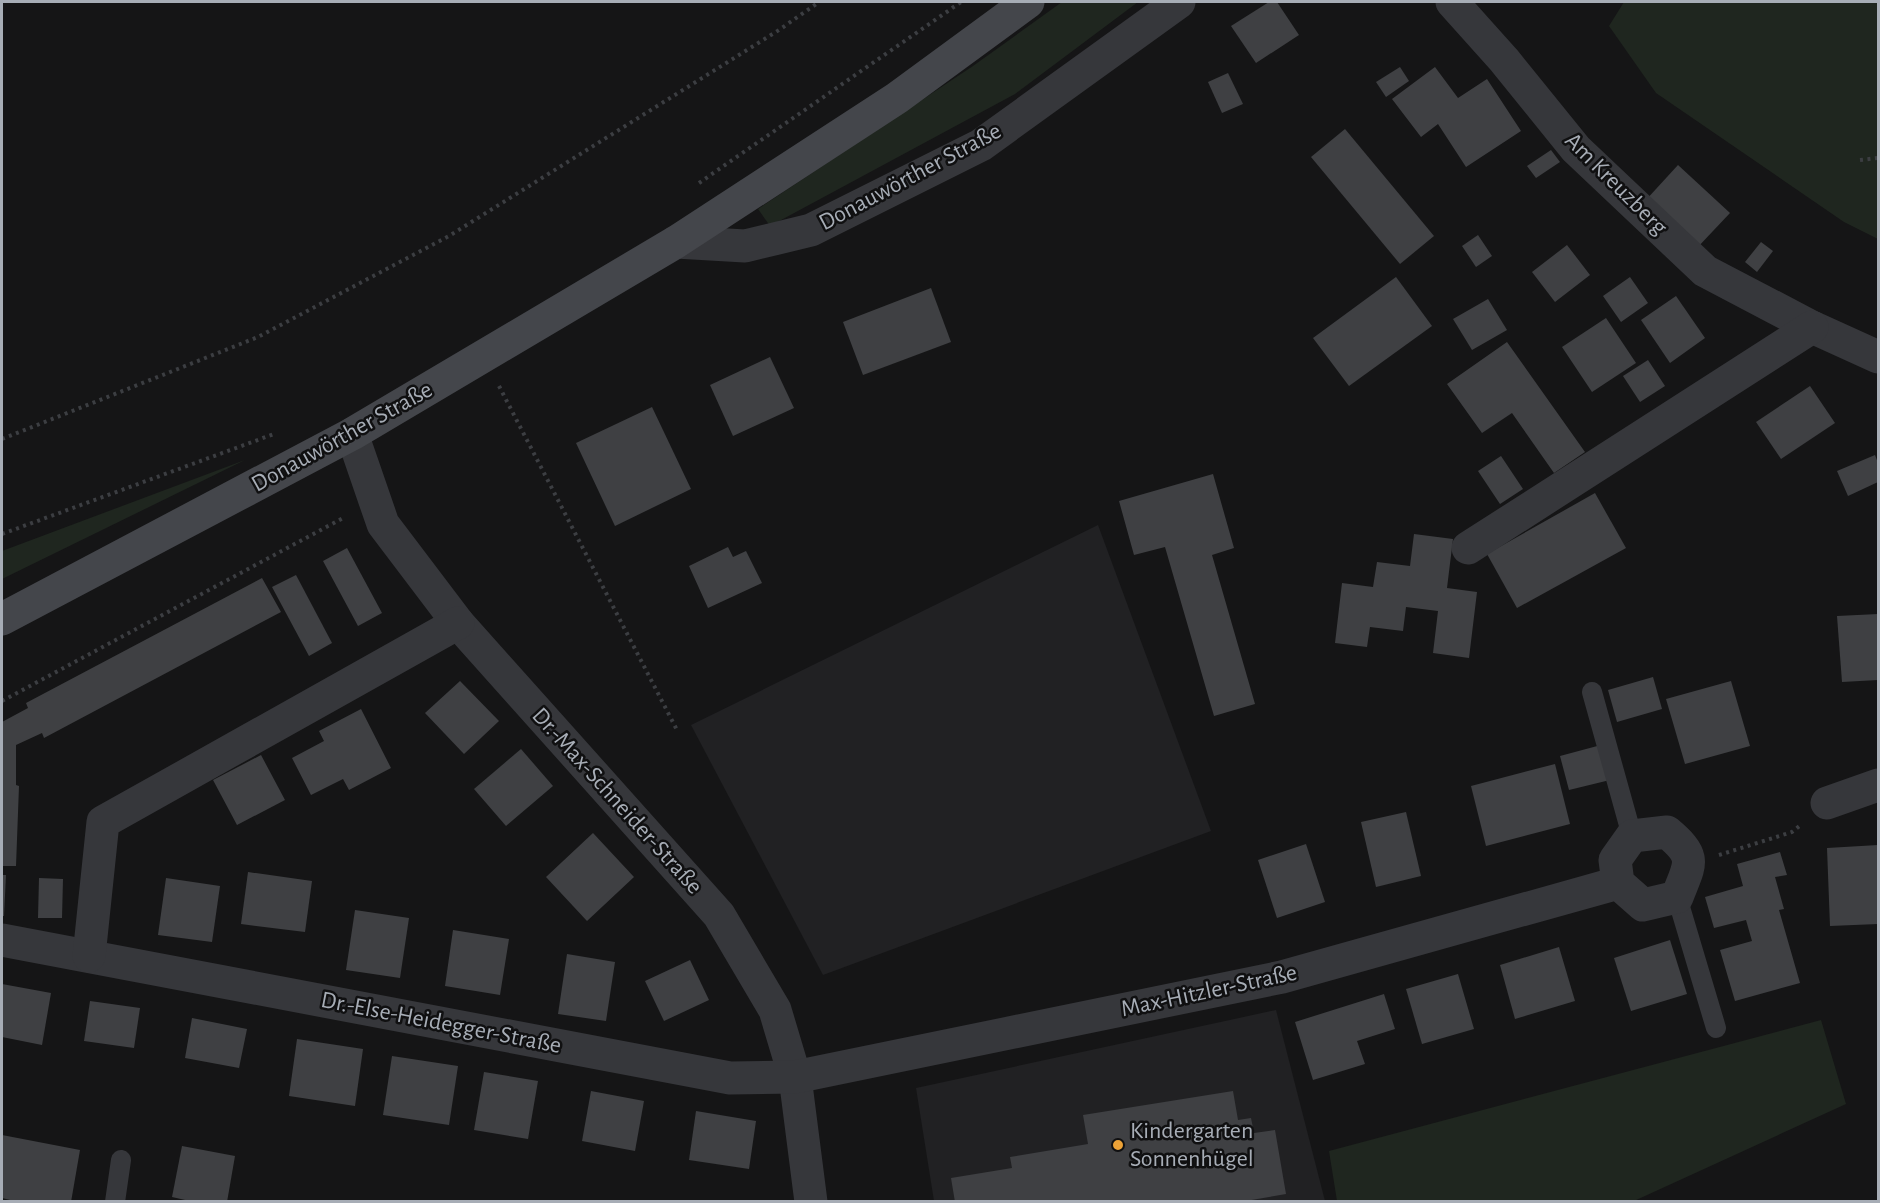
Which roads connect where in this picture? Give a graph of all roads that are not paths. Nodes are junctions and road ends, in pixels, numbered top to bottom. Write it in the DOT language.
graph roads {
  1 [pos="1028,2"];
  2 [pos="1179,2"];
  3 [pos="1452,2"];
  4 [pos="675,242"];
  5 [pos="1812,327"];
  6 [pos="1878,357"];
  7 [pos="352,434"];
  8 [pos="1468,548"];
  9 [pos="2,619"];
  10 [pos="458,623"];
  11 [pos="1592,692"];
  12 [pos="1878,785"];
  13 [pos="1827,803"];
  14 [pos="1632,836"];
  15 [pos="1618,883"];
  16 [pos="1677,897"];
  17 [pos="2,940"];
  18 [pos="89,956"];
  19 [pos="1716,1028"];
  20 [pos="795,1077"];
  21 [pos="122,1160"];
  22 [pos="115,1202"];
  23 [pos="811,1202"];
  1 -- 4 [label="main road, Donauwörther Straße"];
  2 -- 4 [label="street, Donauwörther Straße"];
  3 -- 5 [label="street, Am Kreuzberg"];
  4 -- 7 [label="main road, Donauwörther Straße"];
  5 -- 6 [label="street, Am Kreuzberg"];
  5 -- 8 [label="street"];
  7 -- 9 [label="main road, Donauwörther Straße"];
  7 -- 10 [label="street, Dr.-Max-Schneider-Straße"];
  10 -- 18 [label="street"];
  10 -- 20 [label="street, Dr.-Max-Schneider-Straße"];
  11 -- 14 [label="lane"];
  12 -- 13 [label="street"];
  14 -- 15 [label="street"];
  14 -- 16 [label="street"];
  15 -- 16 [label="street"];
  15 -- 20 [label="street, Max-Hitzler-Straße"];
  16 -- 19 [label="lane"];
  17 -- 18 [label="street, Dr.-Else-Heidegger-Straße"];
  18 -- 20 [label="street, Dr.-Else-Heidegger-Straße"];
  20 -- 23 [label="street, Dr.-Max-Schneider-Straße"];
  21 -- 22 [label="lane"];
}
